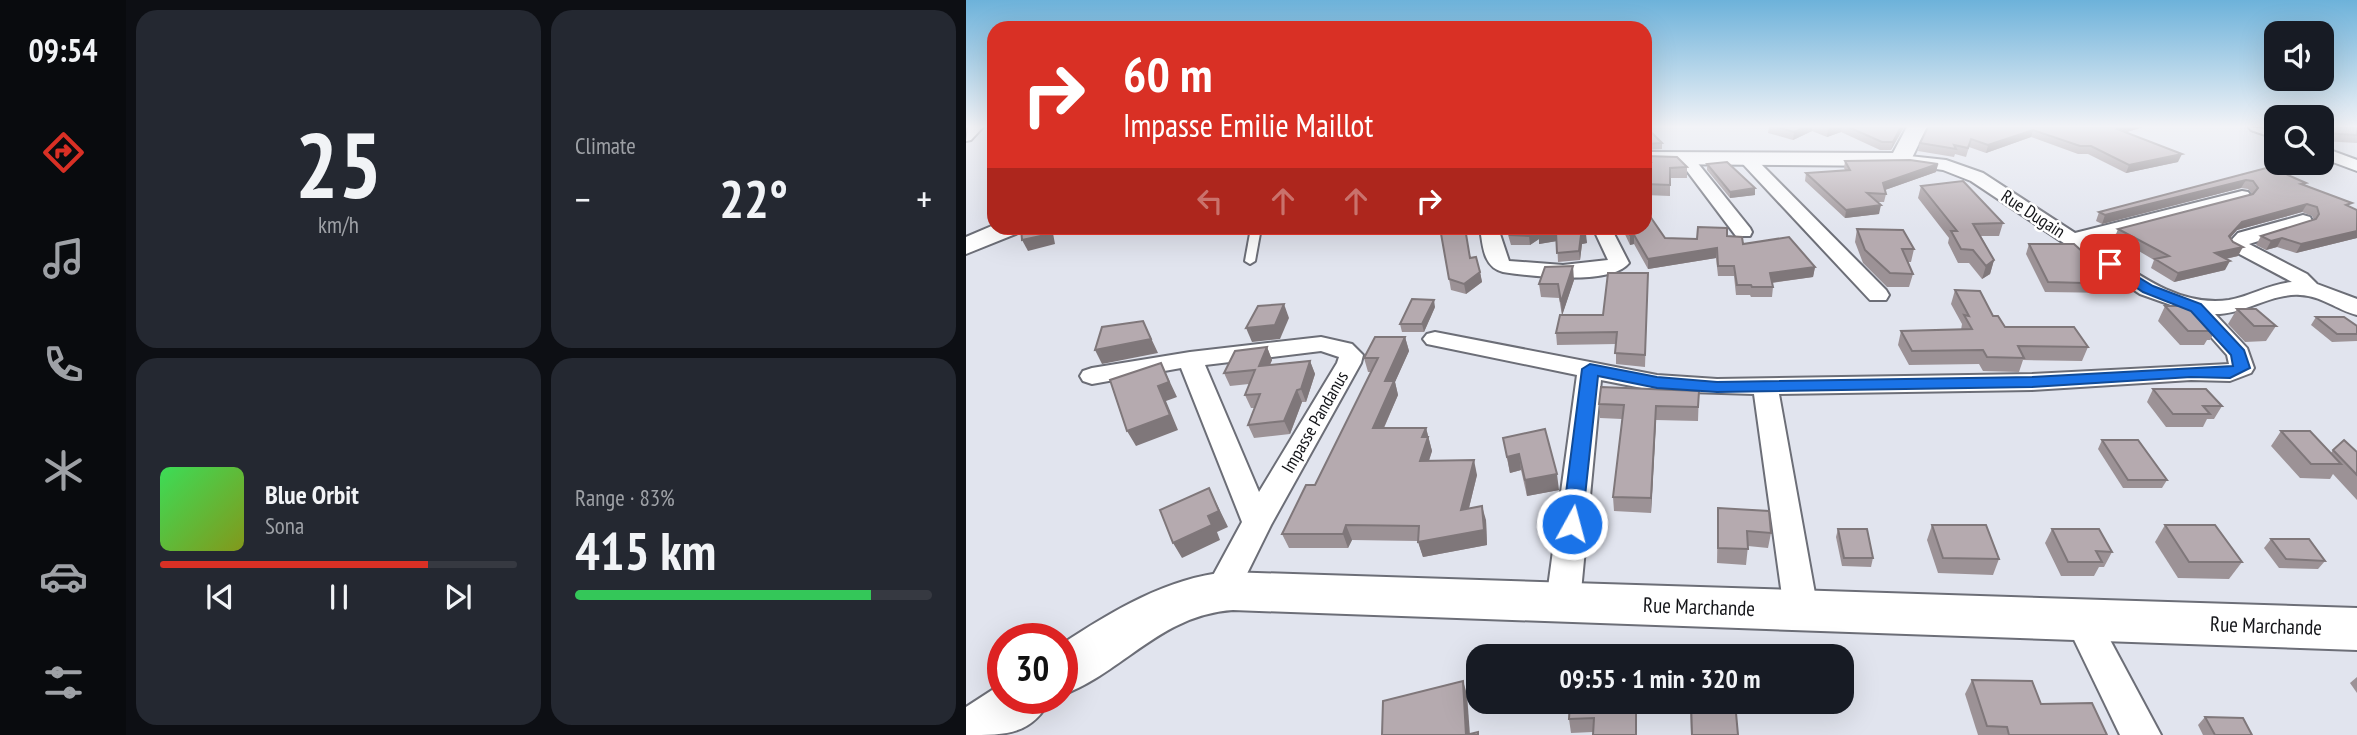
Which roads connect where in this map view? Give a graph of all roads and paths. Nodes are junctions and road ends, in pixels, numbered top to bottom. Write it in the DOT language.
graph roads {
  1 [pos="1688,161"];
  2 [pos="1749,161"];
  3 [pos="1927,161"];
  4 [pos="2242,196"];
  5 [pos="2303,221"];
  6 [pos="1743,232"];
  7 [pos="992,235"];
  8 [pos="1255,235"];
  9 [pos="1491,235"];
  10 [pos="1605,235"];
  11 [pos="2072,239"];
  12 [pos="966,246"];
  13 [pos="1250,261"];
  14 [pos="2310,290"];
  15 [pos="1878,295"];
  16 [pos="2196,307"];
  17 [pos="2357,308"];
  18 [pos="1436,339"];
  19 [pos="1190,359"];
  20 [pos="1590,369"];
  21 [pos="1092,376"];
  22 [pos="1765,386"];
  23 [pos="1257,522"];
  24 [pos="1221,592"];
  25 [pos="1563,602"];
  26 [pos="1801,610"];
  27 [pos="2082,621"];
  28 [pos="2357,629"];
  29 [pos="1078,661"];
  30 [pos="1002,714"];
  31 [pos="972,735"];
  32 [pos="2141,735"];
  1 -- 6 [label="street"];
  2 -- 15 [label="street"];
  3 -- 11 [label="street, Rue Dugain"];
  4 -- 11 [label="street"];
  5 -- 14 [label="street"];
  7 -- 12 [label="main road"];
  8 -- 13 [label="lane"];
  9 -- 10 [label="street"];
  11 -- 16 [label="street, Rue Dugain"];
  14 -- 16 [label="street, Rue Dugain"];
  14 -- 17 [label="street, Rue Dugain"];
  16 -- 22 [label="street"];
  18 -- 20 [label="street"];
  19 -- 21 [label="street, Impasse Pandanus"];
  19 -- 23 [label="street"];
  19 -- 23 [label="street, Impasse Pandanus"];
  20 -- 22 [label="street"];
  20 -- 25 [label="street"];
  22 -- 26 [label="street"];
  23 -- 24 [label="street, Impasse Pandanus"];
  24 -- 25 [label="main road, Rue Marchande"];
  24 -- 29 [label="main road, Rue Marchande"];
  25 -- 26 [label="main road, Rue Marchande"];
  26 -- 27 [label="main road, Rue Marchande"];
  27 -- 28 [label="main road, Rue Marchande"];
  27 -- 32 [label="street"];
  30 -- 31 [label="main road"];
}
